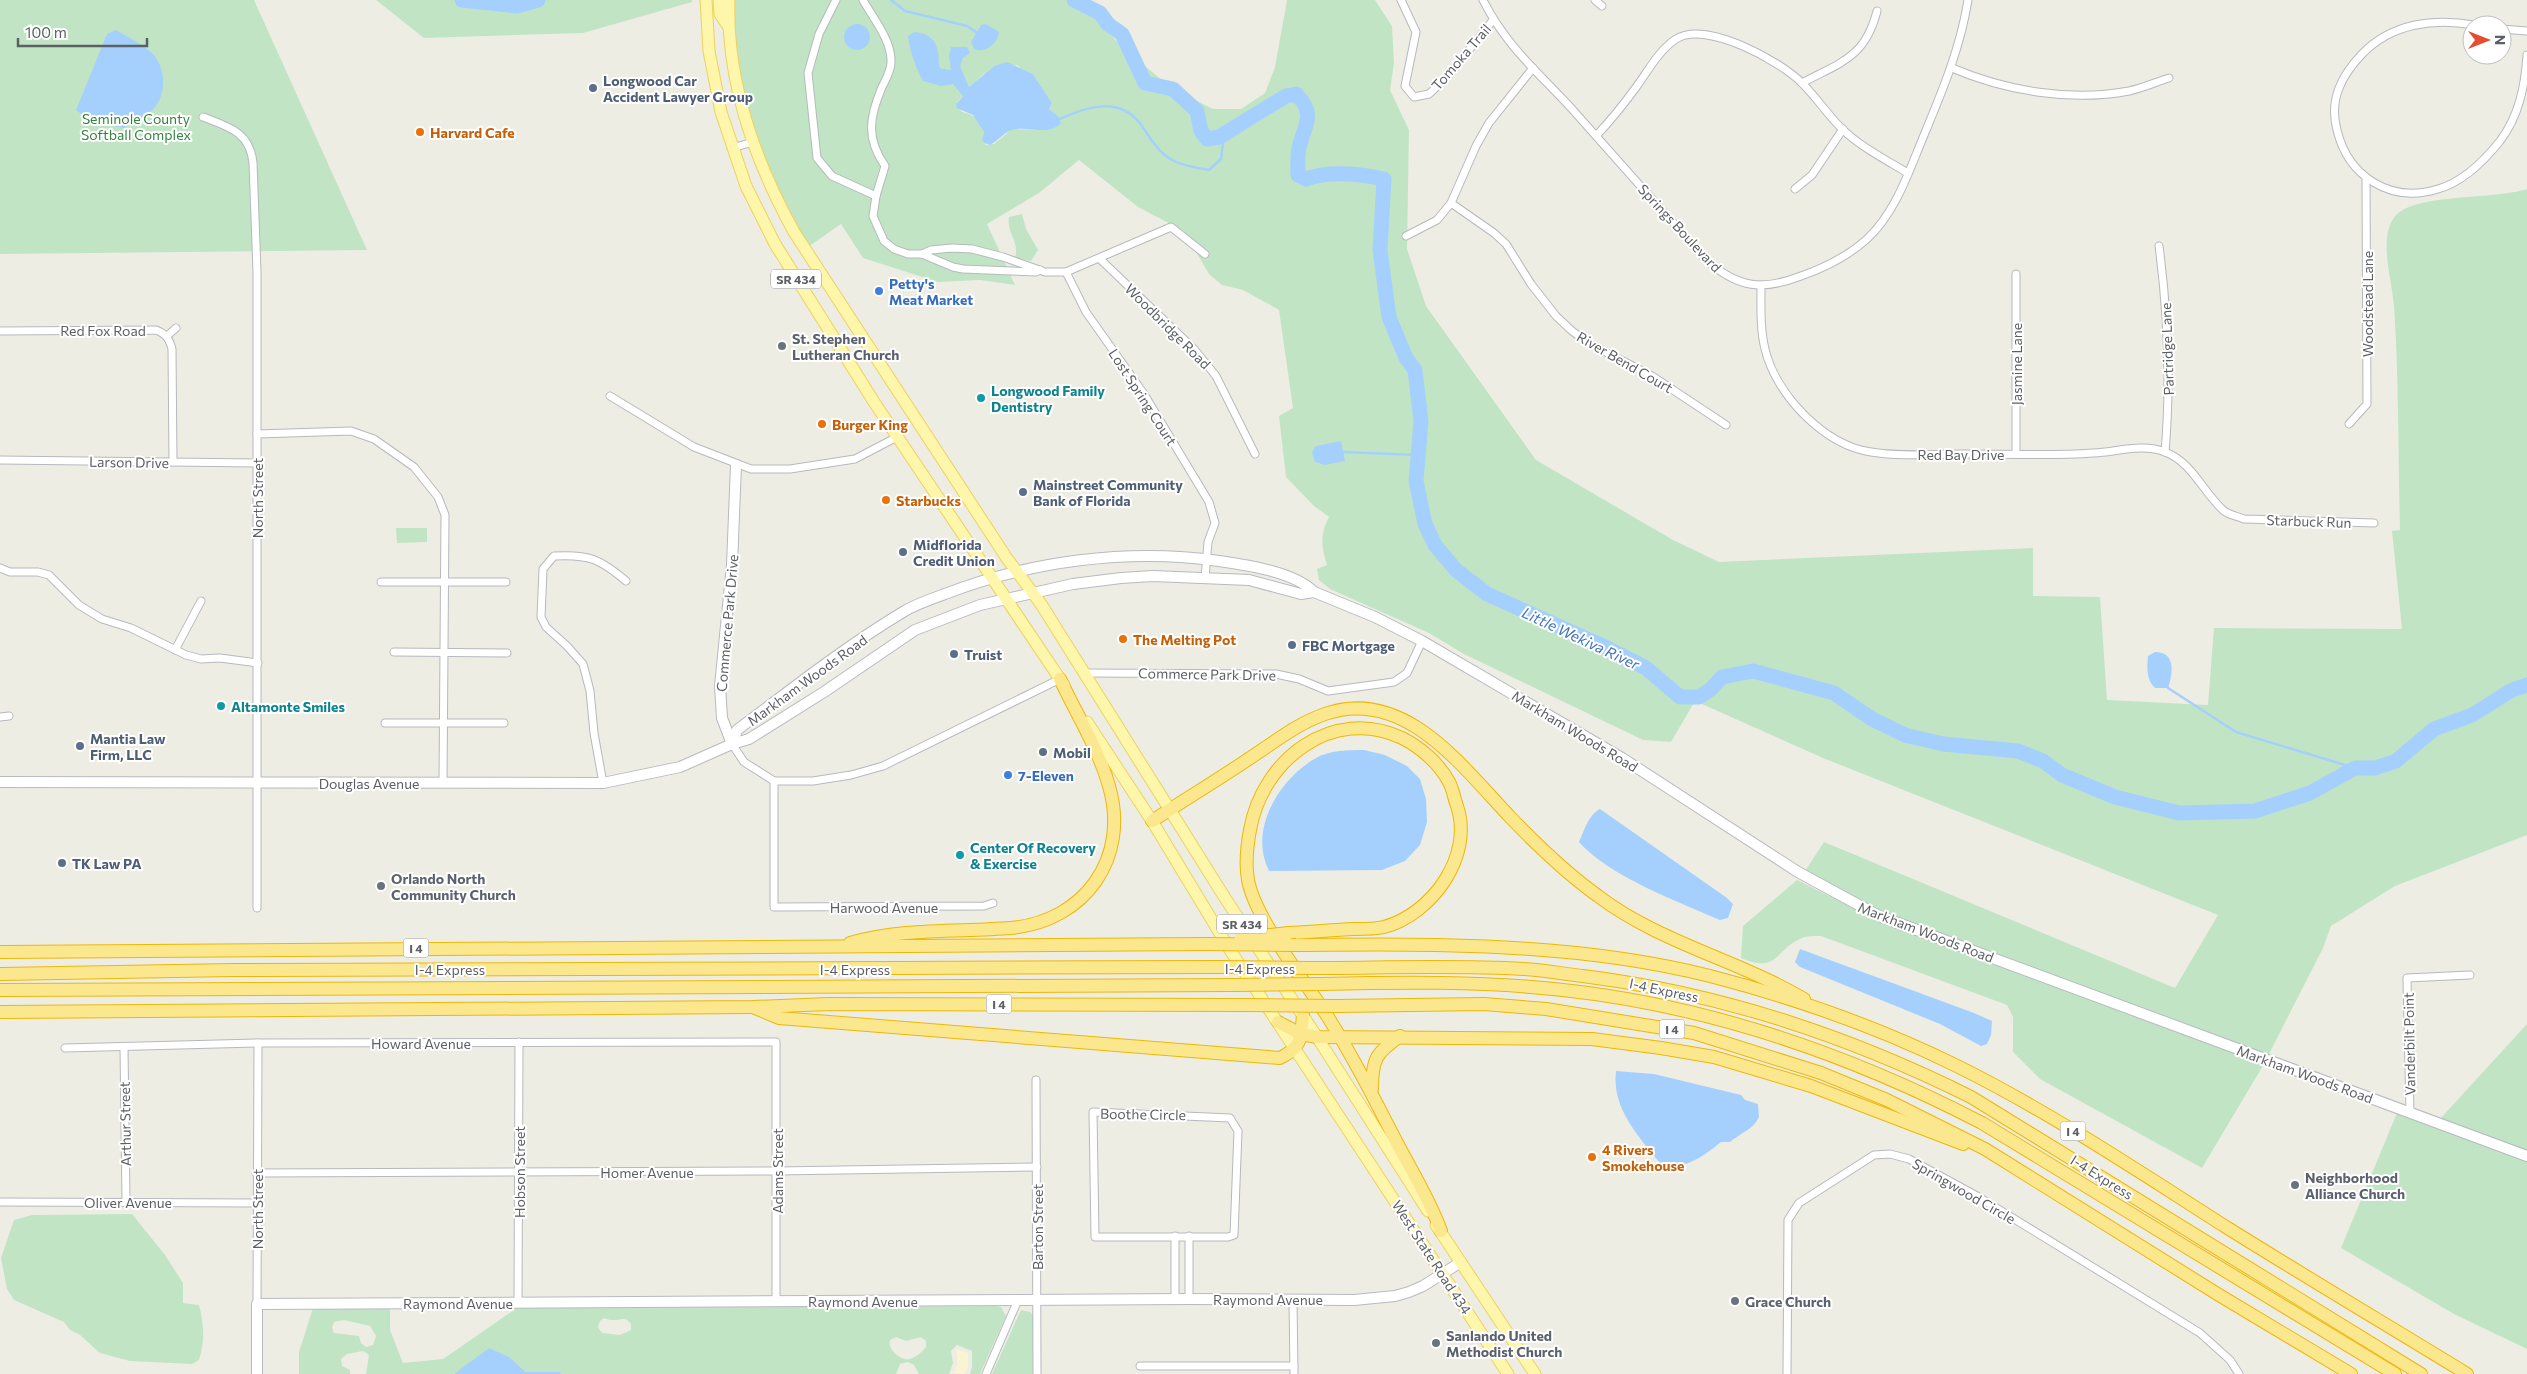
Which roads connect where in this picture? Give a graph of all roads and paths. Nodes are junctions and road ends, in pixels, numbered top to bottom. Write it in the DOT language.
graph roads {
  1 [pos="706,0"];
  2 [pos="719,0"];
  3 [pos="729,0"];
  4 [pos="836,0"];
  5 [pos="863,0"];
  6 [pos="1401,0"];
  7 [pos="1483,0"];
  8 [pos="1595,0"];
  9 [pos="1968,0"];
  10 [pos="1602,6"];
  11 [pos="1877,11"];
  12 [pos="1493,20"];
  13 [pos="2462,23"];
  14 [pos="728,26"];
  15 [pos="2512,30"];
  16 [pos="2527,32"];
  17 [pos="2527,55"];
  18 [pos="1532,68"];
  19 [pos="1952,68"];
  20 [pos="2169,78"];
  21 [pos="1802,83"];
  22 [pos="203,117"];
  23 [pos="1842,130"];
  24 [pos="1596,136"];
  25 [pos="752,142"];
  26 [pos="732,148"];
  27 [pos="1908,173"];
  28 [pos="2366,178"];
  29 [pos="1795,189"];
  30 [pos="876,196"];
  31 [pos="1451,204"];
  32 [pos="1406,236"];
  33 [pos="2159,246"];
  34 [pos="922,254"];
  35 [pos="1205,254"];
  36 [pos="1100,259"];
  37 [pos="1040,270"];
  38 [pos="1066,272"];
  39 [pos="2016,274"];
  40 [pos="1761,285"];
  41 [pos="176,328"];
  42 [pos="0,331"];
  43 [pos="167,336"];
  44 [pos="610,396"];
  45 [pos="2349,424"];
  46 [pos="1726,426"];
  47 [pos="257,434"];
  48 [pos="898,437"];
  49 [pos="2165,452"];
  50 [pos="1255,454"];
  51 [pos="2016,454"];
  52 [pos="0,460"];
  53 [pos="173,462"];
  54 [pos="257,463"];
  55 [pos="736,465"];
  56 [pos="2374,523"];
  57 [pos="1206,559"];
  58 [pos="0,568"];
  59 [pos="1018,572"];
  60 [pos="992,577"];
  61 [pos="1205,578"];
  62 [pos="626,581"];
  63 [pos="381,582"];
  64 [pos="445,582"];
  65 [pos="506,582"];
  66 [pos="1033,592"];
  67 [pos="1314,592"];
  68 [pos="1007,597"];
  69 [pos="201,602"];
  70 [pos="1422,641"];
  71 [pos="175,650"];
  72 [pos="394,652"];
  73 [pos="445,652"];
  74 [pos="507,653"];
  75 [pos="258,663"];
  76 [pos="1085,673"];
  77 [pos="1060,679"];
  78 [pos="9,716"];
  79 [pos="0,717"];
  80 [pos="385,723"];
  81 [pos="443,723"];
  82 [pos="504,724"];
  83 [pos="732,744"];
  84 [pos="774,781"];
  85 [pos="0,782"];
  86 [pos="603,782"];
  87 [pos="443,783"];
  88 [pos="257,784"];
  89 [pos="1170,809"];
  90 [pos="1152,821"];
  91 [pos="992,903"];
  92 [pos="257,908"];
  93 [pos="1207,944"];
  94 [pos="833,947"];
  95 [pos="0,952"];
  96 [pos="0,974"];
  97 [pos="2470,975"];
  98 [pos="0,990"];
  99 [pos="753,1007"];
  100 [pos="1822,1009"];
  101 [pos="0,1012"];
  102 [pos="1303,1015"];
  103 [pos="1278,1022"];
  104 [pos="1301,1034"];
  105 [pos="1400,1036"];
  106 [pos="1318,1037"];
  107 [pos="1340,1037"];
  108 [pos="519,1042"];
  109 [pos="776,1042"];
  110 [pos="258,1043"];
  111 [pos="124,1047"];
  112 [pos="65,1048"];
  113 [pos="1295,1049"];
  114 [pos="1036,1080"];
  115 [pos="1372,1091"];
  116 [pos="2410,1113"];
  117 [pos="1985,1149"];
  118 [pos="2527,1156"];
  119 [pos="1037,1167"];
  120 [pos="778,1171"];
  121 [pos="519,1172"];
  122 [pos="256,1173"];
  123 [pos="126,1201"];
  124 [pos="0,1202"];
  125 [pos="256,1203"];
  126 [pos="1441,1231"];
  127 [pos="1175,1236"];
  128 [pos="1189,1236"];
  129 [pos="1460,1262"];
  130 [pos="1444,1274"];
  131 [pos="1175,1299"];
  132 [pos="1189,1299"];
  133 [pos="1018,1300"];
  134 [pos="1038,1300"];
  135 [pos="1293,1300"];
  136 [pos="776,1301"];
  137 [pos="518,1302"];
  138 [pos="257,1304"];
  139 [pos="1140,1366"];
  140 [pos="1294,1366"];
  141 [pos="257,1374"];
  142 [pos="986,1374"];
  143 [pos="1037,1374"];
  144 [pos="1294,1374"];
  145 [pos="1508,1374"];
  146 [pos="1535,1374"];
  147 [pos="1787,1374"];
  148 [pos="2239,1374"];
  149 [pos="2351,1374"];
  150 [pos="2395,1374"];
  151 [pos="2421,1374"];
  152 [pos="2467,1374"];
  1 -- 26 [label="main road, SR 434"];
  2 -- 14 [label="main road"];
  3 -- 14 [label="main road, SR 434"];
  4 -- 30 [label="street"];
  5 -- 30 [label="street"];
  6 -- 12 [label="street, Tomoka Trail"];
  7 -- 12 [label="street, Springs Boulevard"];
  8 -- 10 [label="street"];
  9 -- 19 [label="street, Springs Boulevard"];
  11 -- 21 [label="street"];
  12 -- 18 [label="street, Springs Boulevard"];
  13 -- 28 [label="street"];
  14 -- 25 [label="main road, SR 434"];
  15 -- 16 [label="street"];
  17 -- 28 [label="street"];
  18 -- 24 [label="street, Springs Boulevard"];
  18 -- 31 [label="street"];
  19 -- 20 [label="street"];
  19 -- 27 [label="street, Springs Boulevard"];
  21 -- 23 [label="street"];
  21 -- 24 [label="street"];
  22 -- 47 [label="street, North Street"];
  23 -- 27 [label="street"];
  23 -- 29 [label="street"];
  24 -- 40 [label="street, Springs Boulevard"];
  25 -- 26 [label="street"];
  25 -- 59 [label="main road, SR 434"];
  26 -- 48 [label="main road, SR 434"];
  27 -- 40 [label="street, Springs Boulevard"];
  28 -- 45 [label="street, Woodstead Lane"];
  30 -- 34 [label="street"];
  31 -- 32 [label="street"];
  31 -- 46 [label="street, River Bend Court"];
  33 -- 49 [label="street, Partridge Lane"];
  34 -- 37 [label="street"];
  34 -- 37 [label="street"];
  35 -- 36 [label="street"];
  36 -- 38 [label="street"];
  36 -- 50 [label="street, Woodbridge Road"];
  37 -- 38 [label="street"];
  38 -- 57 [label="street, Lost Spring Court"];
  39 -- 51 [label="street, Jasmine Lane"];
  40 -- 51 [label="street, Red Bay Drive"];
  41 -- 43 [label="street"];
  42 -- 43 [label="street, Red Fox Road"];
  43 -- 53 [label="street"];
  44 -- 55 [label="street"];
  47 -- 54 [label="street, North Street"];
  47 -- 64 [label="street"];
  48 -- 55 [label="street"];
  48 -- 60 [label="main road, SR 434"];
  49 -- 51 [label="street, Red Bay Drive"];
  49 -- 56 [label="street, Starbuck Run"];
  52 -- 53 [label="street, Larson Drive"];
  53 -- 54 [label="street, Larson Drive"];
  54 -- 75 [label="street, North Street"];
  55 -- 83 [label="main road, Commerce Park Drive"];
  57 -- 59 [label="main road, Markham Woods Road"];
  57 -- 61 [label="street"];
  57 -- 67 [label="main road, Markham Woods Road"];
  58 -- 71 [label="street"];
  59 -- 60 [label="main road, Markham Woods Road"];
  59 -- 66 [label="main road, SR 434"];
  60 -- 68 [label="main road, SR 434"];
  60 -- 83 [label="main road, Markham Woods Road"];
  61 -- 66 [label="main road, Markham Woods Road"];
  61 -- 67 [label="main road, Markham Woods Road"];
  62 -- 86 [label="street"];
  63 -- 64 [label="street"];
  64 -- 65 [label="street"];
  64 -- 73 [label="street"];
  66 -- 68 [label="main road, Markham Woods Road"];
  66 -- 76 [label="main road, SR 434"];
  67 -- 70 [label="main road, Markham Woods Road"];
  68 -- 77 [label="main road, SR 434"];
  68 -- 83 [label="main road, Markham Woods Road"];
  69 -- 71 [label="street"];
  70 -- 76 [label="street, Commerce Park Drive"];
  70 -- 116 [label="main road, Markham Woods Road"];
  71 -- 75 [label="street"];
  72 -- 73 [label="street"];
  73 -- 74 [label="street"];
  73 -- 81 [label="street"];
  75 -- 88 [label="street, North Street"];
  76 -- 89 [label="main road, SR 434"];
  77 -- 84 [label="street"];
  77 -- 90 [label="main road, SR 434"];
  77 -- 94 [label="highway"];
  78 -- 79 [label="street"];
  80 -- 81 [label="street"];
  81 -- 82 [label="street"];
  81 -- 87 [label="street"];
  83 -- 84 [label="street, Commerce Park Drive"];
  83 -- 86 [label="main road, Douglas Avenue"];
  84 -- 91 [label="street, Harwood Avenue"];
  85 -- 88 [label="main road, Douglas Avenue"];
  86 -- 87 [label="main road, Douglas Avenue"];
  87 -- 88 [label="main road, Douglas Avenue"];
  88 -- 92 [label="street, North Street"];
  89 -- 90 [label="highway"];
  89 -- 100 [label="highway"];
  89 -- 102 [label="main road, SR 434"];
  90 -- 103 [label="main road, SR 434"];
  93 -- 94 [label="highway, I 4"];
  93 -- 100 [label="highway, I 4, bridge"];
  93 -- 107 [label="highway, bridge"];
  94 -- 95 [label="highway, I 4"];
  96 -- 151 [label="highway, I-4 Express, bridge"];
  97 -- 116 [label="street, Vanderbilt Point"];
  98 -- 150 [label="highway, I-4 Express, bridge"];
  99 -- 101 [label="highway, I 4"];
  99 -- 113 [label="highway"];
  99 -- 117 [label="highway, I 4, bridge"];
  100 -- 152 [label="highway, I 4"];
  102 -- 104 [label="highway"];
  102 -- 106 [label="main road, SR 434"];
  103 -- 104 [label="highway"];
  103 -- 113 [label="main road, SR 434"];
  104 -- 106 [label="highway"];
  104 -- 113 [label="highway"];
  105 -- 107 [label="highway"];
  105 -- 115 [label="highway"];
  105 -- 117 [label="highway"];
  106 -- 107 [label="highway"];
  106 -- 126 [label="main road, SR 434"];
  107 -- 115 [label="highway"];
  108 -- 109 [label="street, Howard Avenue"];
  108 -- 110 [label="street, Howard Avenue"];
  108 -- 121 [label="street, Hobson Street"];
  109 -- 120 [label="street, Adams Street"];
  110 -- 111 [label="street, Howard Avenue"];
  110 -- 122 [label="street, North Street"];
  111 -- 112 [label="street, Howard Avenue"];
  111 -- 123 [label="street, Arthur Street"];
  113 -- 130 [label="main road, West State Road 434 / SR 434"];
  114 -- 119 [label="street, Barton Street"];
  115 -- 126 [label="highway"];
  116 -- 118 [label="main road, Markham Woods Road"];
  117 -- 149 [label="highway, I 4"];
  119 -- 120 [label="street, Homer Avenue"];
  119 -- 134 [label="street, Barton Street"];
  120 -- 121 [label="street, Homer Avenue"];
  120 -- 136 [label="street, Adams Street"];
  121 -- 122 [label="street, Homer Avenue"];
  121 -- 137 [label="street, Hobson Street"];
  122 -- 125 [label="street, North Street"];
  123 -- 124 [label="street, Oliver Avenue"];
  123 -- 125 [label="street, Oliver Avenue"];
  125 -- 138 [label="street, North Street"];
  126 -- 129 [label="main road, SR 434"];
  127 -- 128 [label="street, Boothe Circle"];
  127 -- 128 [label="street, Boothe Circle"];
  127 -- 131 [label="street"];
  128 -- 132 [label="street"];
  129 -- 130 [label="main road, Raymond Avenue"];
  129 -- 146 [label="main road, SR 434"];
  130 -- 135 [label="main road, Raymond Avenue"];
  130 -- 145 [label="main road, West State Road 434 / SR 434"];
  131 -- 132 [label="main road, Raymond Avenue"];
  131 -- 134 [label="main road, Raymond Avenue"];
  132 -- 135 [label="main road, Raymond Avenue"];
  133 -- 134 [label="main road, Raymond Avenue"];
  133 -- 136 [label="main road, Raymond Avenue"];
  133 -- 142 [label="street"];
  134 -- 143 [label="street, Barton Street"];
  135 -- 140 [label="street"];
  136 -- 137 [label="main road, Raymond Avenue"];
  137 -- 138 [label="main road, Raymond Avenue"];
  138 -- 141 [label="main road, North Street"];
  139 -- 140 [label="street"];
  140 -- 144 [label="street"];
  147 -- 148 [label="street, Springwood Circle"];
}
